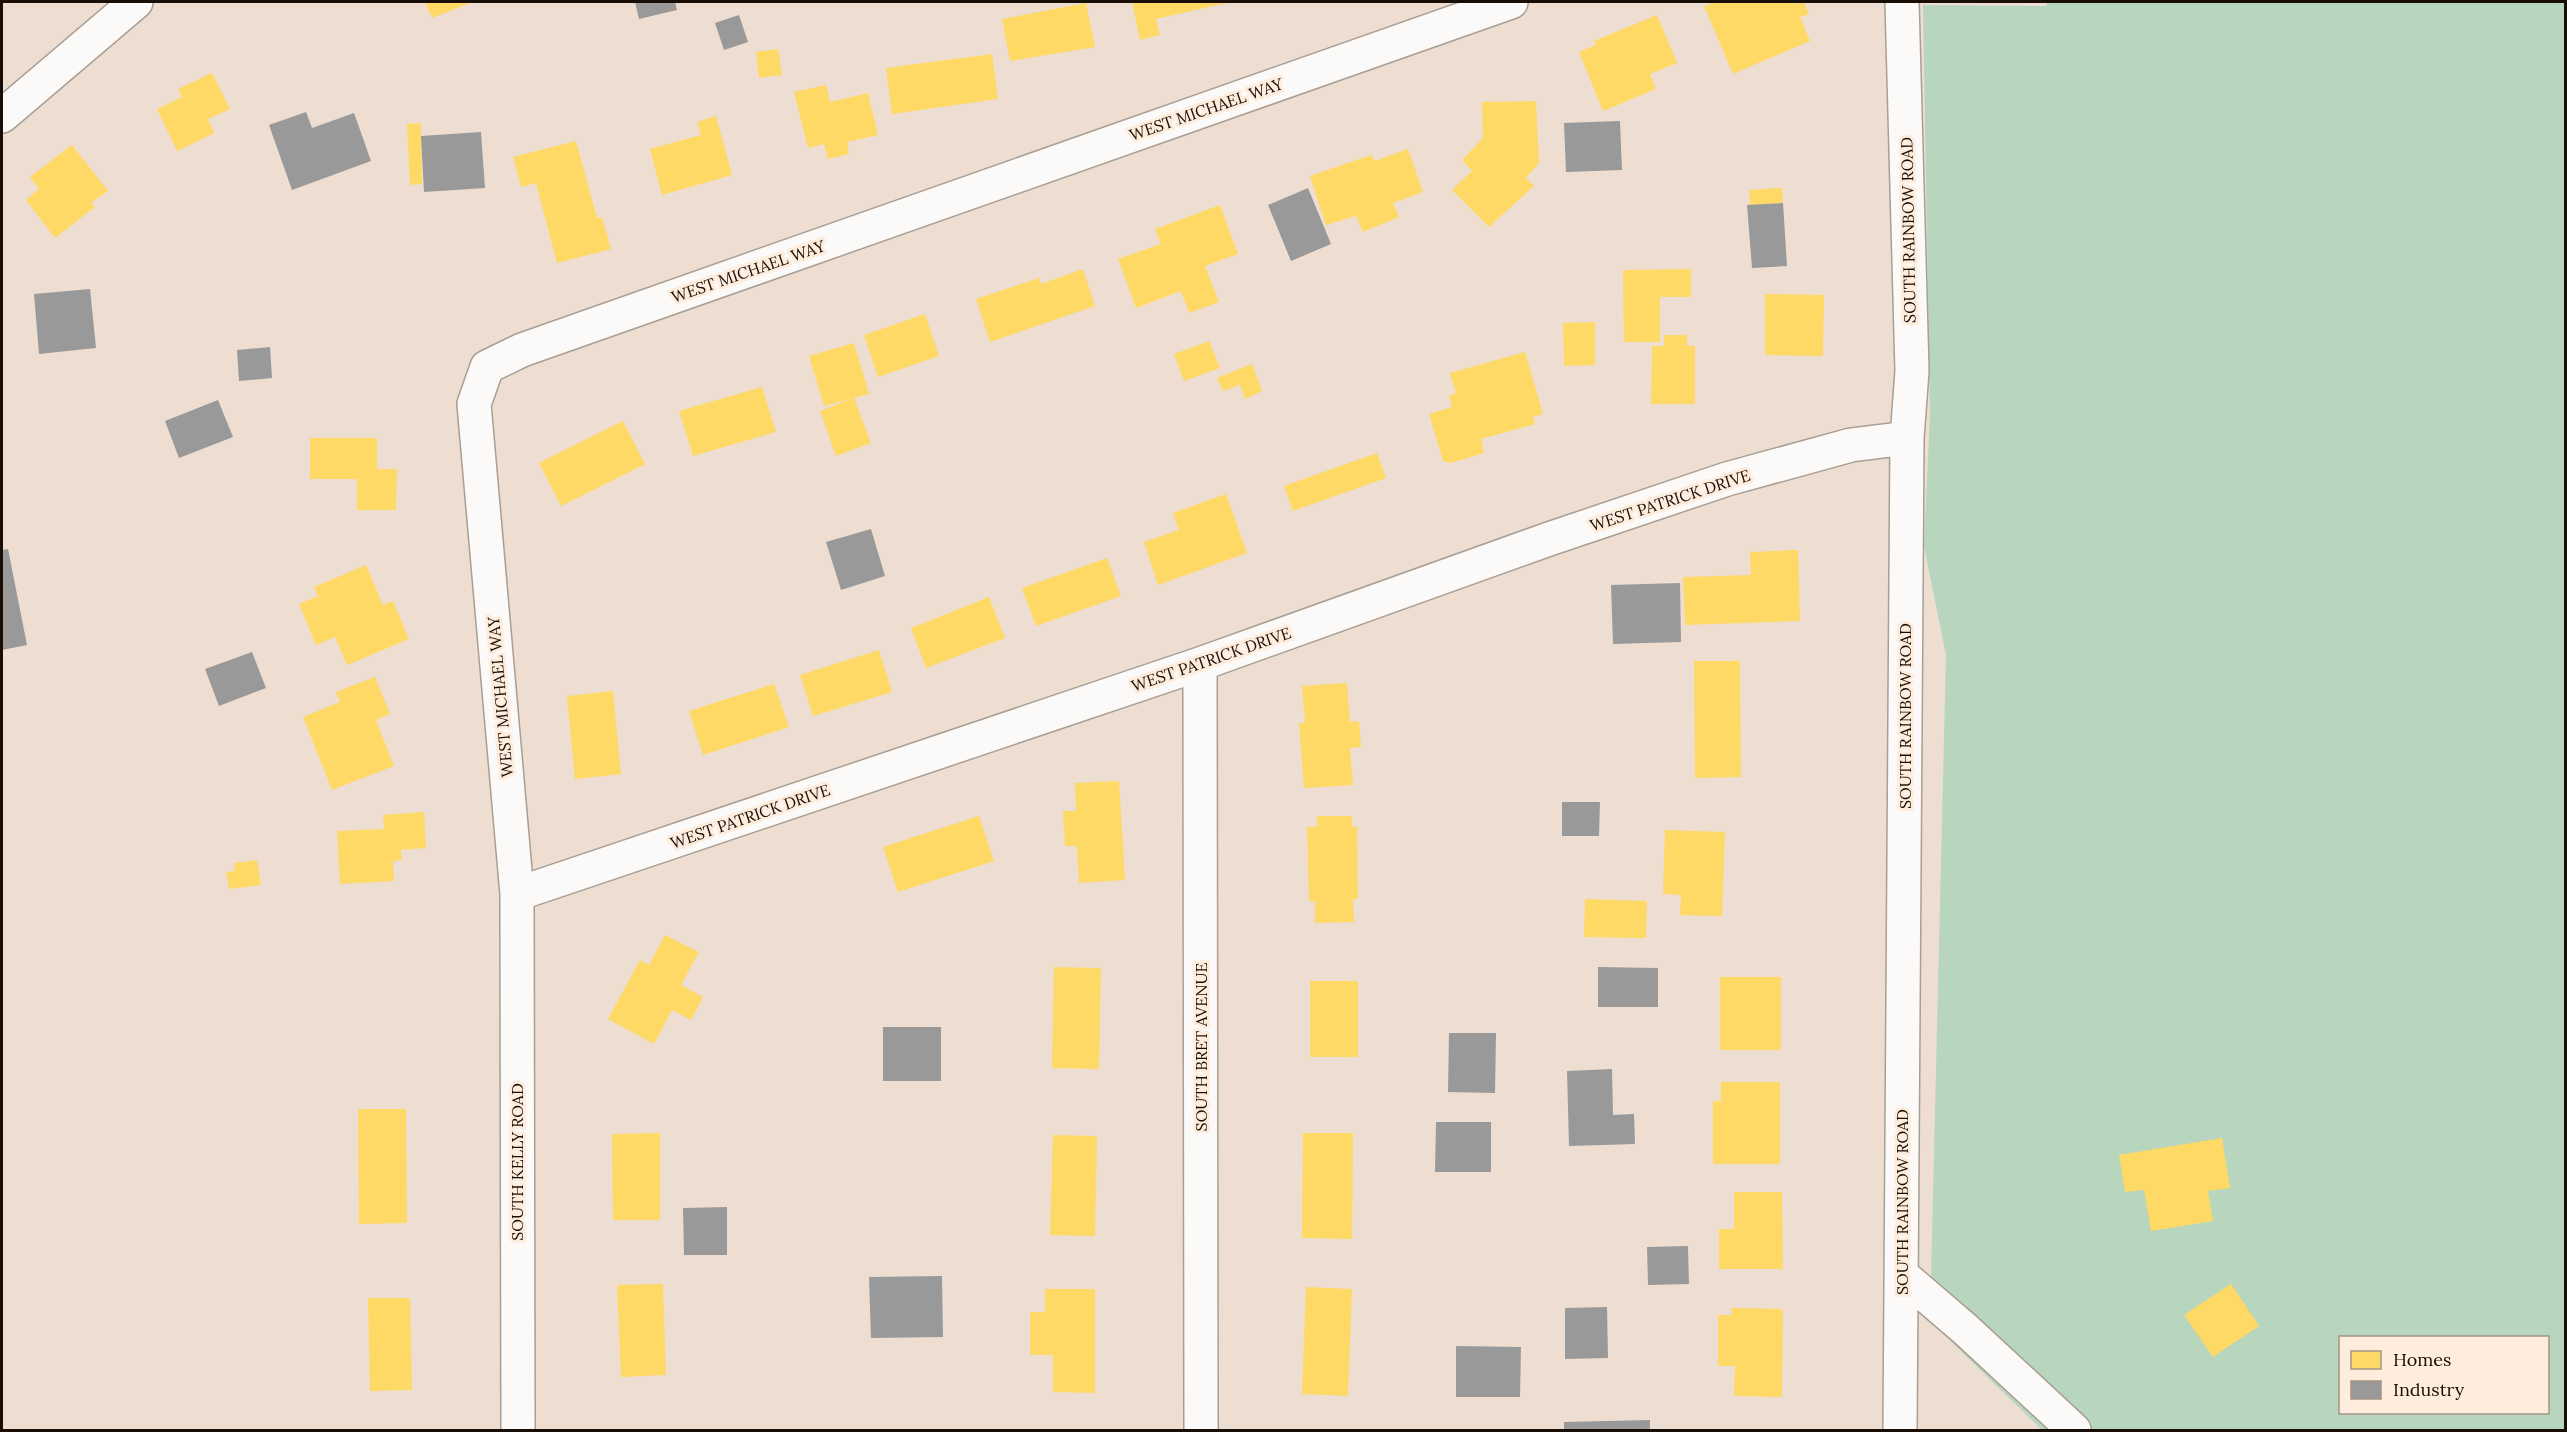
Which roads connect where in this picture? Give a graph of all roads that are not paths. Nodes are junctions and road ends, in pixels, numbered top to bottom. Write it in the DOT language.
graph roads {
  1 [pos="136,2"];
  2 [pos="1511,2"];
  3 [pos="1902,2"];
  4 [pos="2,116"];
  5 [pos="1907,438"];
  6 [pos="1200,664"];
  7 [pos="517,894"];
  8 [pos="1902,1275"];
  9 [pos="518,1431"];
  10 [pos="1202,1431"];
  11 [pos="1900,1431"];
  12 [pos="2074,1431"];
  1 -- 4 [label="street"];
  2 -- 7 [label="street, WEST MICHAEL WAY"];
  3 -- 5 [label="street, SOUTH RAINBOW ROAD"];
  5 -- 6 [label="street, WEST PATRICK DRIVE"];
  5 -- 8 [label="street, SOUTH RAINBOW ROAD"];
  6 -- 7 [label="street, WEST PATRICK DRIVE"];
  6 -- 10 [label="street, SOUTH BRET AVENUE"];
  7 -- 9 [label="street, SOUTH KELLY ROAD"];
  8 -- 11 [label="street, SOUTH RAINBOW ROAD"];
  8 -- 12 [label="street"];
}
